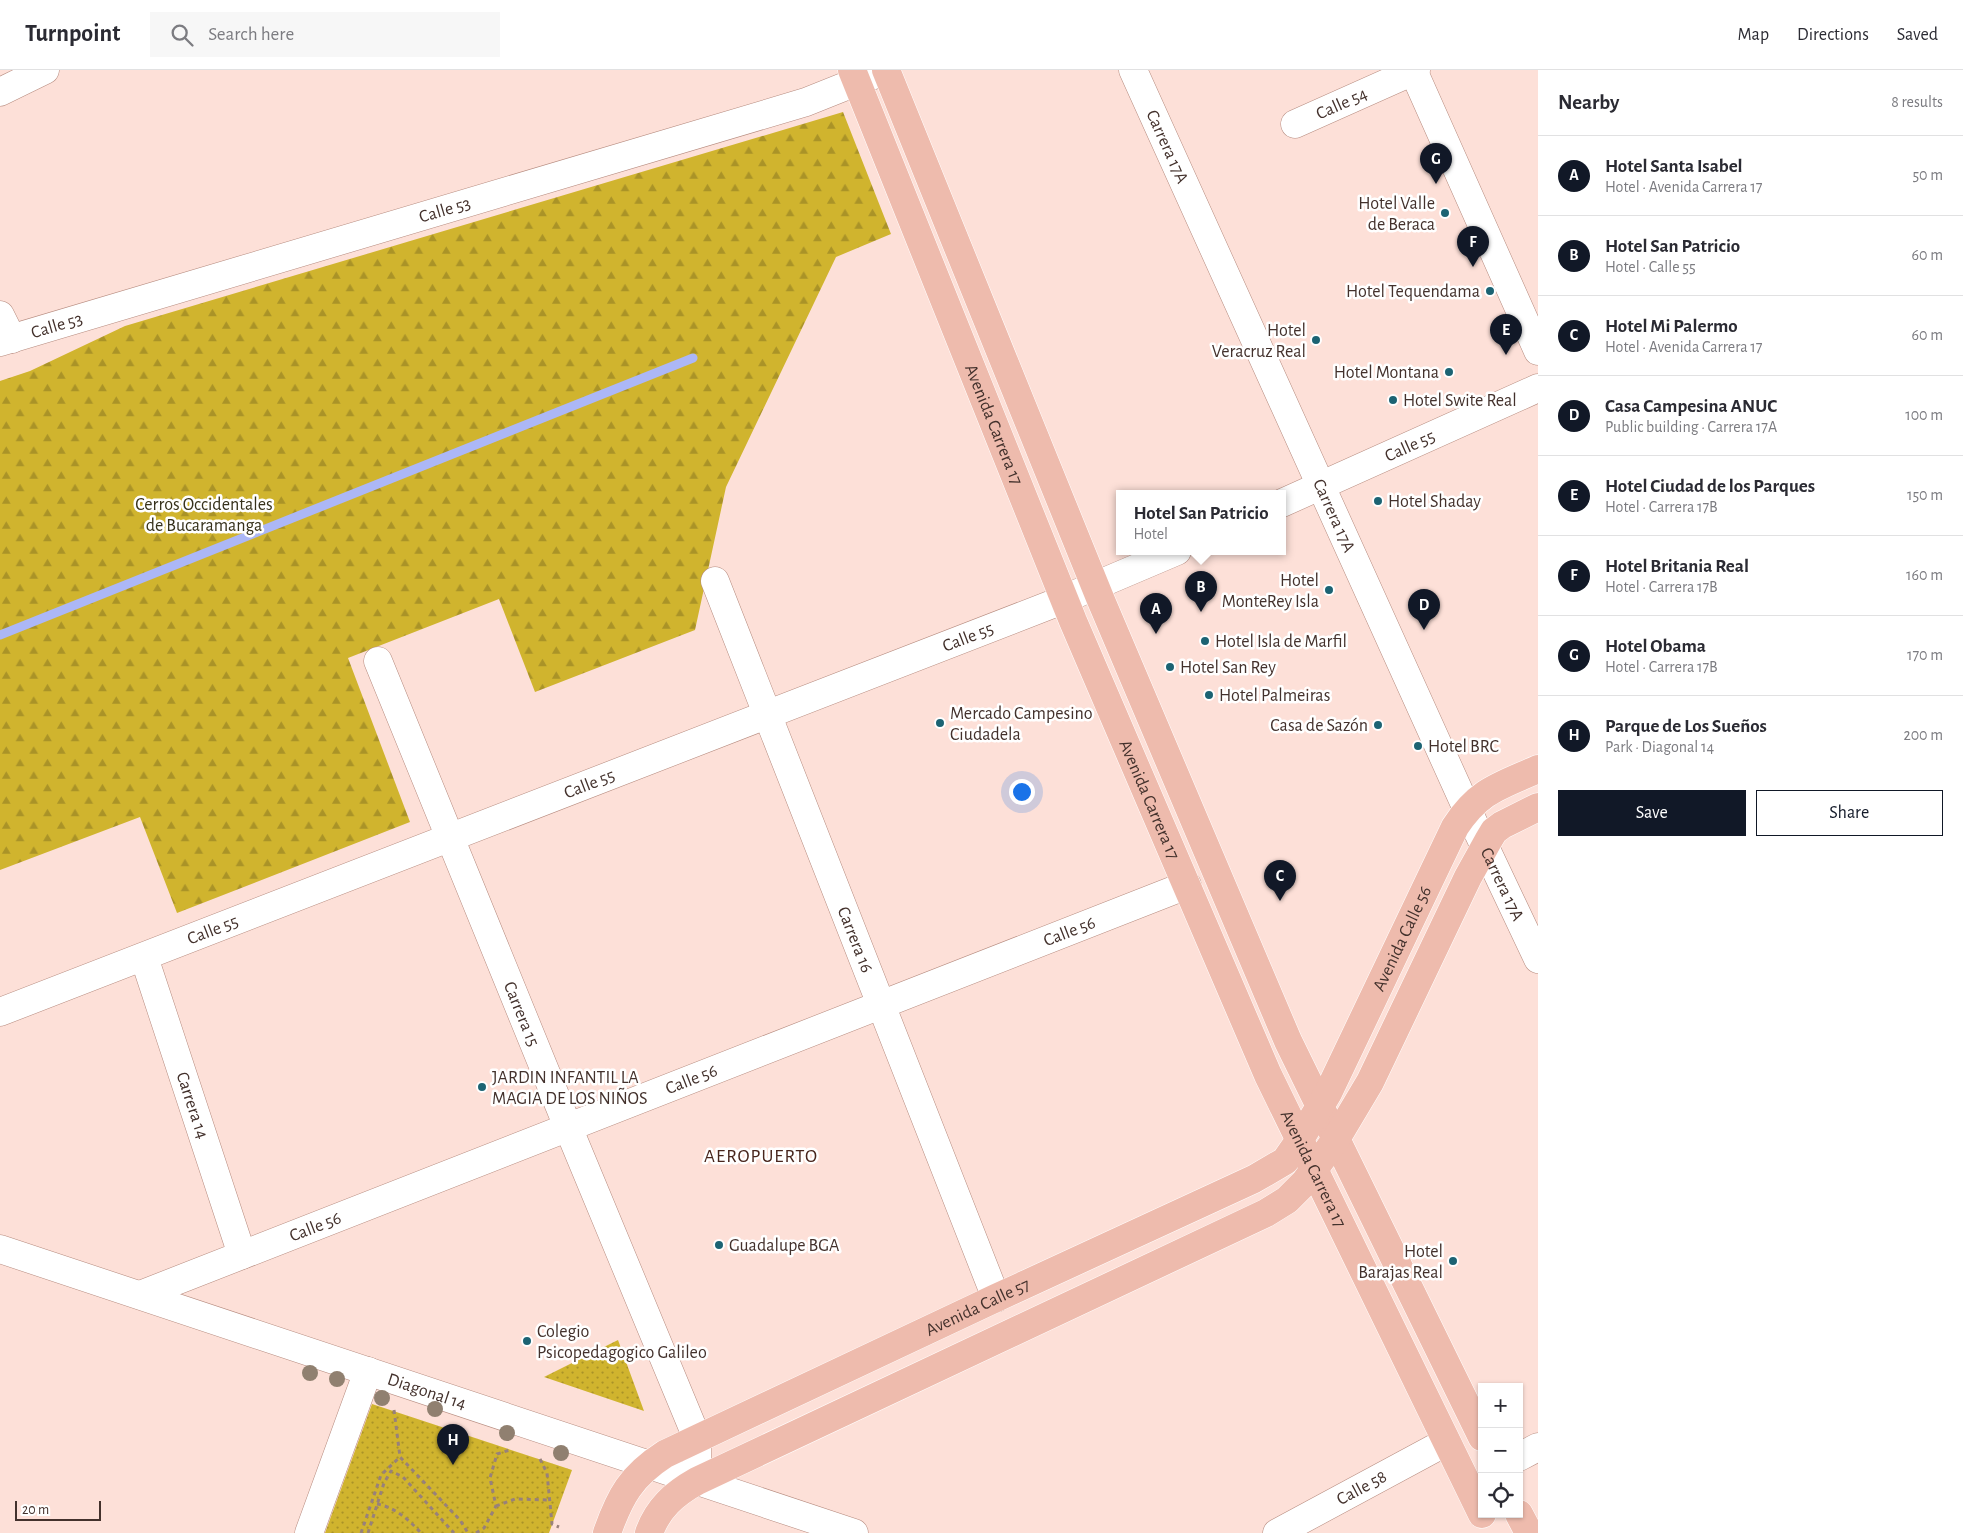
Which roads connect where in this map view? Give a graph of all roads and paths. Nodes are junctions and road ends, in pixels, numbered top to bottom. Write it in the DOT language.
graph roads {
  1 [pos="45,70"];
  2 [pos="886,70"];
  3 [pos="1133,70"];
  4 [pos="1414,70"];
  5 [pos="855,76"];
  6 [pos="0,92"];
  7 [pos="1295,124"];
  8 [pos="4,332"];
  9 [pos="1538,351"];
  10 [pos="1538,388"];
  11 [pos="1321,485"];
  12 [pos="1286,501"];
  13 [pos="1168,555"];
  14 [pos="716,581"];
  15 [pos="1096,587"];
  16 [pos="1065,599"];
  17 [pos="378,661"];
  18 [pos="768,716"];
  19 [pos="1538,770"];
  20 [pos="1538,808"];
  21 [pos="1467,809"];
  22 [pos="450,839"];
  23 [pos="1485,847"];
  24 [pos="1187,885"];
  25 [pos="144,957"];
  26 [pos="1538,959"];
  27 [pos="881,1004"];
  28 [pos="0,1012"];
  29 [pos="1320,1106"];
  30 [pos="568,1128"];
  31 [pos="1336,1139"];
  32 [pos="1299,1141"];
  33 [pos="1313,1171"];
  34 [pos="0,1248"];
  35 [pos="242,1255"];
  36 [pos="140,1295"];
  37 [pos="996,1298"];
  38 [pos="368,1371"];
  39 [pos="403,1383"];
  40 [pos="1478,1429"];
  41 [pos="697,1438"];
  42 [pos="1446,1442"];
  43 [pos="1538,1447"];
  44 [pos="518,1452"];
  45 [pos="1523,1455"];
  46 [pos="400,1457"];
  47 [pos="534,1457"];
  48 [pos="649,1465"];
  49 [pos="697,1481"];
  50 [pos="550,1500"];
  51 [pos="377,1504"];
  52 [pos="496,1506"];
  53 [pos="1478,1506"];
  54 [pos="1484,1518"];
  55 [pos="1521,1518"];
  56 [pos="796,1522"];
  57 [pos="559,1527"];
  58 [pos="309,1533"];
  59 [pos="361,1533"];
  60 [pos="368,1533"];
  61 [pos="421,1533"];
  62 [pos="454,1533"];
  63 [pos="468,1533"];
  64 [pos="476,1533"];
  65 [pos="606,1533"];
  66 [pos="648,1533"];
  67 [pos="854,1533"];
  68 [pos="1277,1533"];
  69 [pos="1491,1533"];
  70 [pos="1529,1533"];
  1 -- 6 [label="street"];
  2 -- 5 [label="street, Calle 53"];
  2 -- 15 [label="main road, Avenida Carrera 17"];
  3 -- 11 [label="street, Carrera 17A"];
  4 -- 7 [label="street, Calle 54"];
  4 -- 9 [label="street"];
  5 -- 8 [label="street, Calle 53"];
  5 -- 16 [label="main road, Avenida Carrera 17"];
  10 -- 11 [label="street, Calle 55"];
  11 -- 12 [label="street, Calle 55"];
  11 -- 21 [label="street, Carrera 17A"];
  13 -- 15 [label="street, Calle 55"];
  14 -- 18 [label="street, Carrera 16"];
  15 -- 16 [label="street, Calle 55"];
  15 -- 29 [label="main road, Avenida Carrera 17"];
  16 -- 18 [label="street, Calle 55"];
  16 -- 24 [label="main road, Avenida Carrera 17"];
  17 -- 22 [label="street, Carrera 15"];
  18 -- 22 [label="street, Calle 55"];
  18 -- 27 [label="street, Carrera 16"];
  19 -- 21 [label="main road, Avenida Calle 56"];
  20 -- 23 [label="main road, Avenida Calle 56"];
  21 -- 23 [label="street, Carrera 17A"];
  21 -- 29 [label="main road, Avenida Calle 56"];
  22 -- 25 [label="street, Calle 55"];
  22 -- 30 [label="street, Carrera 15"];
  23 -- 26 [label="street, Carrera 17A"];
  23 -- 31 [label="main road, Avenida Calle 56"];
  24 -- 27 [label="street, Calle 56"];
  24 -- 32 [label="main road, Avenida Carrera 17"];
  25 -- 28 [label="street, Calle 55"];
  25 -- 35 [label="street, Carrera 14"];
  27 -- 30 [label="street, Calle 56"];
  27 -- 37 [label="street, Carrera 16"];
  29 -- 31 [label="main road, Avenida Carrera 17"];
  29 -- 32 [label="main road, Avenida Calle 56"];
  30 -- 35 [label="street, Calle 56"];
  30 -- 41 [label="street, Carrera 15"];
  31 -- 33 [label="main road, Avenida Calle 56"];
  31 -- 40 [label="main road, Avenida Carrera 17"];
  32 -- 33 [label="main road, Avenida Carrera 17"];
  32 -- 37 [label="main road, Avenida Calle 57"];
  33 -- 42 [label="main road, Avenida Carrera 17"];
  33 -- 49 [label="main road, Avenida Calle 57"];
  34 -- 36 [label="street, Diagonal 14"];
  35 -- 36 [label="street, Calle 56"];
  36 -- 38 [label="street, Diagonal 14"];
  37 -- 41 [label="main road, Avenida Calle 57"];
  38 -- 39 [label="street, Diagonal 14"];
  38 -- 58 [label="street"];
  39 -- 46 [label="path"];
  39 -- 48 [label="street, Diagonal 14"];
  41 -- 48 [label="main road, Avenida Calle 57"];
  41 -- 49 [label="street, Carrera 15"];
  42 -- 53 [label="main road, Avenida Carrera 17"];
  42 -- 68 [label="street, Calle 58"];
  43 -- 45 [label="street"];
  44 -- 52 [label="path"];
  46 -- 59 [label="path"];
  46 -- 63 [label="path"];
  47 -- 50 [label="path"];
  48 -- 49 [label="street, Diagonal 14"];
  48 -- 65 [label="main road, Avenida Calle 57"];
  49 -- 56 [label="street, Diagonal 14"];
  49 -- 66 [label="main road, Avenida Calle 57"];
  50 -- 52 [label="path"];
  50 -- 57 [label="path"];
  51 -- 60 [label="path"];
  51 -- 61 [label="path"];
  51 -- 62 [label="path"];
  52 -- 64 [label="path"];
  54 -- 69 [label="main road, Avenida Carrera 17"];
  55 -- 70 [label="main road"];
  56 -- 67 [label="street, Diagonal 14"];
}
